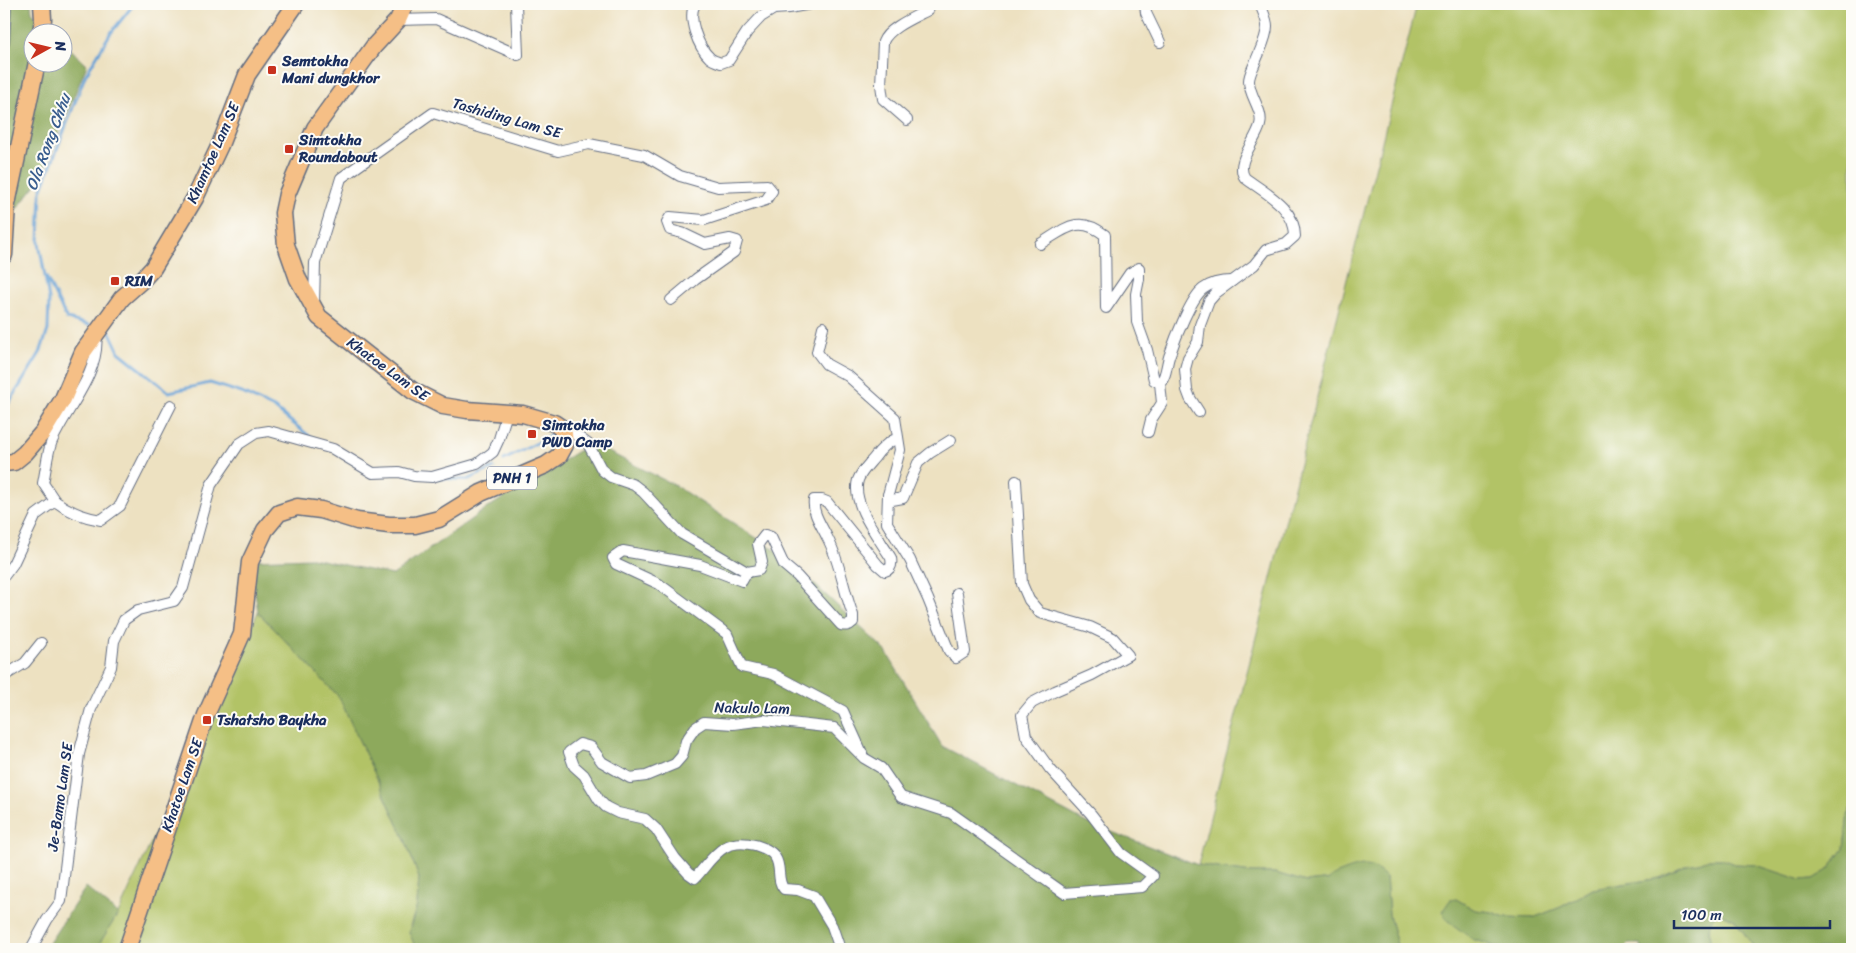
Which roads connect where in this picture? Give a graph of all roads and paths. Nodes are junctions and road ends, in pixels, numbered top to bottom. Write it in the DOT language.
graph roads {
  1 [pos="6,4"];
  2 [pos="42,4"];
  3 [pos="296,4"];
  4 [pos="405,4"];
  5 [pos="516,4"];
  6 [pos="695,4"];
  7 [pos="811,4"];
  8 [pos="930,4"];
  9 [pos="1145,4"];
  10 [pos="1260,4"];
  11 [pos="398,20"];
  12 [pos="43,22"];
  13 [pos="1160,42"];
  14 [pos="4,43"];
  15 [pos="35,72"];
  16 [pos="907,120"];
  17 [pos="1040,244"];
  18 [pos="4,255"];
  19 [pos="1233,281"];
  20 [pos="671,300"];
  21 [pos="319,317"];
  22 [pos="823,327"];
  23 [pos="96,334"];
  24 [pos="1160,383"];
  25 [pos="171,405"];
  26 [pos="1199,412"];
  27 [pos="507,413"];
  28 [pos="560,428"];
  29 [pos="1148,432"];
  30 [pos="898,439"];
  31 [pos="951,440"];
  32 [pos="4,463"];
  33 [pos="1016,480"];
  34 [pos="888,495"];
  35 [pos="55,501"];
  36 [pos="747,572"];
  37 [pos="4,576"];
  38 [pos="957,593"];
  39 [pos="41,643"];
  40 [pos="4,676"];
  41 [pos="864,758"];
  42 [pos="31,949"];
  43 [pos="127,949"];
  44 [pos="840,949"];
  1 -- 14 [label="street"];
  2 -- 12 [label="main road"];
  3 -- 23 [label="main road, Khamtoe Lam SE"];
  4 -- 11 [label="main road, Khatoe Lam SE"];
  5 -- 11 [label="street"];
  6 -- 7 [label="street"];
  8 -- 16 [label="street"];
  9 -- 13 [label="street"];
  10 -- 19 [label="street"];
  11 -- 21 [label="main road, Khatoe Lam SE"];
  15 -- 18 [label="main road"];
  17 -- 24 [label="street"];
  19 -- 24 [label="street"];
  19 -- 26 [label="street"];
  20 -- 21 [label="street, Tashiding Lam SE"];
  21 -- 27 [label="main road, Khatoe Lam SE"];
  22 -- 30 [label="street"];
  23 -- 32 [label="main road, Khamtoe Lam SE"];
  23 -- 35 [label="street"];
  24 -- 29 [label="street"];
  25 -- 35 [label="street"];
  27 -- 28 [label="main road, Khatoe Lam SE"];
  27 -- 42 [label="street, Je-Bamo Lam SE"];
  28 -- 36 [label="street"];
  28 -- 43 [label="main road, Khatoe Lam SE / PNH 1"];
  30 -- 34 [label="street"];
  30 -- 36 [label="street"];
  31 -- 34 [label="street"];
  33 -- 41 [label="street"];
  34 -- 38 [label="street"];
  35 -- 37 [label="street"];
  36 -- 41 [label="street"];
  39 -- 40 [label="street"];
  41 -- 44 [label="street, Nakulo Lam"];
}
